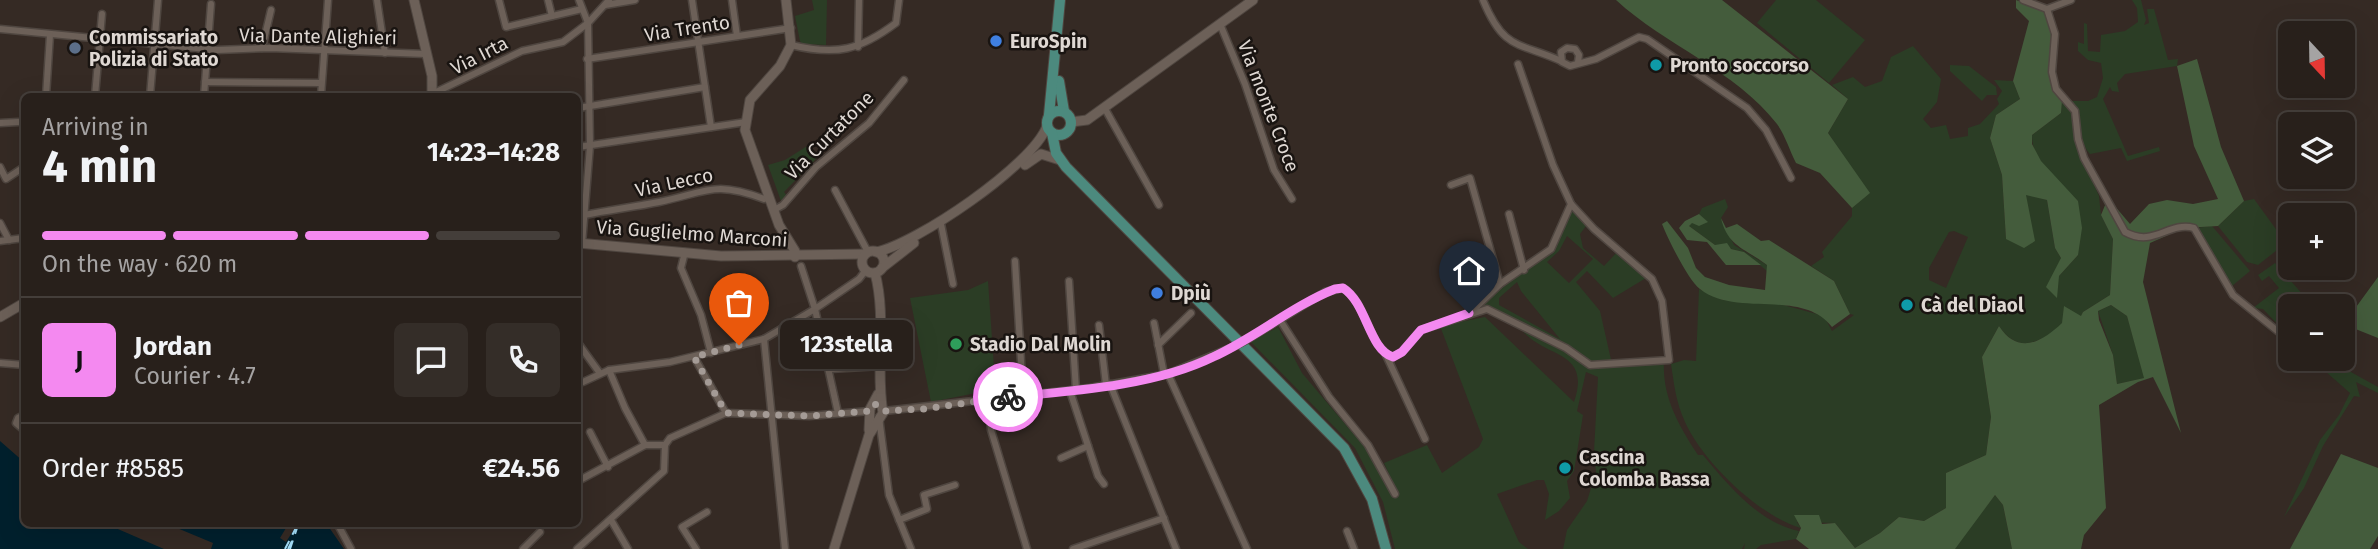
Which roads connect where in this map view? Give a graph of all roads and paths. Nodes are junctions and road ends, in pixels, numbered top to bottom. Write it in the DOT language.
graph roads {
  1 [pos="158,0"];
  2 [pos="328,0"];
  3 [pos="377,0"];
  4 [pos="414,0"];
  5 [pos="499,0"];
  6 [pos="548,0"];
  7 [pos="579,0"];
  8 [pos="635,0"];
  9 [pos="692,0"];
  10 [pos="732,0"];
  11 [pos="786,0"];
  12 [pos="859,0"];
  13 [pos="900,0"];
  14 [pos="1062,0"];
  15 [pos="1253,0"];
  16 [pos="1483,0"];
  17 [pos="2023,0"];
  18 [pos="2071,0"];
  19 [pos="607,2"];
  20 [pos="211,4"];
  21 [pos="582,9"];
  22 [pos="2047,9"];
  23 [pos="271,10"];
  24 [pos="103,14"];
  25 [pos="552,16"];
  26 [pos="589,23"];
  27 [pos="1220,24"];
  28 [pos="791,28"];
  29 [pos="0,29"];
  30 [pos="50,35"];
  31 [pos="737,36"];
  32 [pos="101,38"];
  33 [pos="697,41"];
  34 [pos="154,44"];
  35 [pos="791,45"];
  36 [pos="859,47"];
  37 [pos="262,48"];
  38 [pos="207,49"];
  39 [pos="323,51"];
  40 [pos="385,54"];
  41 [pos="426,54"];
  42 [pos="1558,57"];
  43 [pos="1578,59"];
  44 [pos="587,60"];
  45 [pos="1518,64"];
  46 [pos="904,80"];
  47 [pos="205,82"];
  48 [pos="321,83"];
  49 [pos="705,87"];
  50 [pos="46,93"];
  51 [pos="95,93"];
  52 [pos="150,93"];
  53 [pos="204,93"];
  54 [pos="321,93"];
  55 [pos="432,93"];
  56 [pos="436,93"];
  57 [pos="590,107"];
  58 [pos="1104,107"];
  59 [pos="581,108"];
  60 [pos="1063,111"];
  61 [pos="18,122"];
  62 [pos="746,122"];
  63 [pos="1071,122"];
  64 [pos="0,123"];
  65 [pos="1049,125"];
  66 [pos="711,127"];
  67 [pos="1063,135"];
  68 [pos="590,146"];
  69 [pos="581,147"];
  70 [pos="1060,160"];
  71 [pos="1026,164"];
  72 [pos="0,167"];
  73 [pos="21,169"];
  74 [pos="1074,174"];
  75 [pos="1791,177"];
  76 [pos="1451,185"];
  77 [pos="835,190"];
  78 [pos="769,197"];
  79 [pos="1292,199"];
  80 [pos="1572,204"];
  81 [pos="1159,205"];
  82 [pos="774,209"];
  83 [pos="1509,214"];
  84 [pos="584,215"];
  85 [pos="0,223"];
  86 [pos="941,224"];
  87 [pos="581,236"];
  88 [pos="21,238"];
  89 [pos="9,240"];
  90 [pos="0,241"];
  91 [pos="581,243"];
  92 [pos="685,251"];
  93 [pos="870,253"];
  94 [pos="845,256"];
  95 [pos="795,257"];
  96 [pos="1015,261"];
  97 [pos="802,266"];
  98 [pos="871,270"];
  99 [pos="1524,270"];
  100 [pos="1069,281"];
  101 [pos="953,284"];
  102 [pos="1500,284"];
  103 [pos="21,305"];
  104 [pos="815,309"];
  105 [pos="1191,313"];
  106 [pos="1469,313"];
  107 [pos="0,317"];
  108 [pos="1280,320"];
  109 [pos="1154,323"];
  110 [pos="1099,325"];
  111 [pos="2278,331"];
  112 [pos="764,339"];
  113 [pos="1158,345"];
  114 [pos="581,347"];
  115 [pos="711,353"];
  116 [pos="1386,355"];
  117 [pos="694,357"];
  118 [pos="0,363"];
  119 [pos="21,365"];
  120 [pos="880,366"];
  121 [pos="830,369"];
  122 [pos="609,370"];
  123 [pos="599,372"];
  124 [pos="1166,374"];
  125 [pos="583,382"];
  126 [pos="1108,384"];
  127 [pos="1073,391"];
  128 [pos="1023,396"];
  129 [pos="988,398"];
  130 [pos="771,412"];
  131 [pos="876,412"];
  132 [pos="726,413"];
  133 [pos="838,413"];
  134 [pos="590,432"];
  135 [pos="869,435"];
  136 [pos="1425,439"];
  137 [pos="885,443"];
  138 [pos="645,445"];
  139 [pos="665,445"];
  140 [pos="1088,446"];
  141 [pos="1060,458"];
  142 [pos="608,467"];
  143 [pos="581,480"];
  144 [pos="1104,484"];
  145 [pos="955,485"];
  146 [pos="1395,494"];
  147 [pos="707,512"];
  148 [pos="1164,518"];
  149 [pos="611,520"];
  150 [pos="899,520"];
  151 [pos="339,527"];
  152 [pos="1347,531"];
  153 [pos="540,532"];
  154 [pos="351,549"];
  155 [pos="523,549"];
  156 [pos="577,549"];
  157 [pos="628,549"];
  158 [pos="696,549"];
  159 [pos="785,549"];
  160 [pos="834,549"];
  161 [pos="911,549"];
  162 [pos="1027,549"];
  163 [pos="1073,549"];
  164 [pos="1177,549"];
  165 [pos="1247,549"];
  166 [pos="1354,549"];
  167 [pos="1386,549"];
  1 -- 34 [label="street"];
  2 -- 39 [label="street"];
  3 -- 40 [label="street"];
  4 -- 41 [label="street"];
  5 -- 25 [label="street"];
  6 -- 25 [label="street"];
  7 -- 21 [label="street"];
  8 -- 19 [label="street"];
  9 -- 33 [label="street"];
  10 -- 31 [label="street"];
  11 -- 28 [label="street"];
  12 -- 36 [label="street"];
  13 -- 36 [label="street"];
  14 -- 60 [label="main road"];
  14 -- 65 [label="main road"];
  15 -- 27 [label="street"];
  16 -- 42 [label="street"];
  17 -- 22 [label="street"];
  18 -- 22 [label="street"];
  19 -- 26 [label="street, Via Irta"];
  20 -- 38 [label="street"];
  21 -- 25 [label="street"];
  21 -- 26 [label="street"];
  22 -- 111 [label="street"];
  23 -- 37 [label="street"];
  24 -- 32 [label="street"];
  26 -- 44 [label="street"];
  26 -- 56 [label="street, Via Irta"];
  27 -- 58 [label="street"];
  27 -- 79 [label="street, Via monte Croce"];
  28 -- 31 [label="street, Via Trento"];
  28 -- 35 [label="street"];
  29 -- 30 [label="street, Via Dante Alighieri"];
  30 -- 32 [label="street, Via Dante Alighieri"];
  30 -- 50 [label="street"];
  31 -- 33 [label="street, Via Trento"];
  32 -- 34 [label="street, Via Dante Alighieri"];
  32 -- 51 [label="street"];
  33 -- 44 [label="street, Via Trento"];
  33 -- 49 [label="street"];
  34 -- 38 [label="street, Via Dante Alighieri"];
  34 -- 52 [label="street"];
  35 -- 36 [label="street"];
  35 -- 62 [label="street"];
  37 -- 38 [label="street, Via Dante Alighieri"];
  37 -- 39 [label="street, Via Dante Alighieri"];
  38 -- 47 [label="street"];
  39 -- 40 [label="street, Via Dante Alighieri"];
  39 -- 48 [label="street"];
  40 -- 41 [label="street, Via Dante Alighieri"];
  41 -- 55 [label="street"];
  42 -- 43 [label="street"];
  42 -- 43 [label="street"];
  43 -- 75 [label="street"];
  44 -- 57 [label="street"];
  45 -- 80 [label="street"];
  46 -- 82 [label="street, Via Curtatone"];
  47 -- 48 [label="street"];
  47 -- 53 [label="street"];
  48 -- 54 [label="street"];
  49 -- 57 [label="street"];
  49 -- 66 [label="street"];
  57 -- 59 [label="street"];
  57 -- 68 [label="street"];
  58 -- 63 [label="street"];
  58 -- 81 [label="street"];
  60 -- 63 [label="main road"];
  60 -- 65 [label="main road"];
  61 -- 64 [label="street"];
  62 -- 66 [label="street"];
  62 -- 78 [label="street"];
  63 -- 67 [label="main road"];
  65 -- 67 [label="main road"];
  65 -- 70 [label="main road"];
  65 -- 71 [label="street"];
  65 -- 93 [label="street, Via Guglielmo Marconi"];
  66 -- 68 [label="street"];
  67 -- 74 [label="main road"];
  68 -- 69 [label="street"];
  68 -- 84 [label="street"];
  70 -- 71 [label="street"];
  70 -- 74 [label="main road"];
  71 -- 86 [label="street"];
  72 -- 73 [label="street"];
  74 -- 167 [label="main road"];
  76 -- 102 [label="street"];
  77 -- 93 [label="street"];
  78 -- 82 [label="street"];
  78 -- 84 [label="street, Via Lecco"];
  80 -- 99 [label="street"];
  80 -- 106 [label="street"];
  82 -- 95 [label="street"];
  83 -- 99 [label="street"];
  84 -- 87 [label="street"];
  85 -- 89 [label="street"];
  86 -- 98 [label="street"];
  86 -- 101 [label="street"];
  88 -- 89 [label="street"];
  89 -- 90 [label="street"];
  91 -- 92 [label="street, Via Guglielmo Marconi"];
  92 -- 95 [label="street, Via Guglielmo Marconi"];
  92 -- 115 [label="street"];
  93 -- 94 [label="street, Via Guglielmo Marconi"];
  93 -- 98 [label="street"];
  93 -- 98 [label="street"];
  94 -- 95 [label="street, Via Guglielmo Marconi"];
  94 -- 98 [label="street"];
  96 -- 128 [label="street"];
  97 -- 104 [label="street"];
  98 -- 104 [label="street"];
  98 -- 120 [label="street"];
  99 -- 102 [label="street"];
  100 -- 127 [label="street"];
  102 -- 106 [label="street"];
  103 -- 107 [label="street"];
  104 -- 112 [label="street"];
  104 -- 121 [label="street"];
  105 -- 113 [label="street"];
  106 -- 116 [label="street"];
  108 -- 116 [label="street"];
  108 -- 124 [label="street, bridge"];
  108 -- 146 [label="street"];
  109 -- 113 [label="street"];
  110 -- 126 [label="street"];
  112 -- 115 [label="street"];
  112 -- 130 [label="street"];
  113 -- 124 [label="street"];
  114 -- 123 [label="street"];
  115 -- 117 [label="street"];
  116 -- 136 [label="street"];
  117 -- 122 [label="street"];
  117 -- 132 [label="street"];
  118 -- 119 [label="street"];
  120 -- 121 [label="street"];
  120 -- 131 [label="street"];
  121 -- 133 [label="street"];
  122 -- 123 [label="street"];
  122 -- 138 [label="street"];
  123 -- 125 [label="street"];
  124 -- 126 [label="street"];
  124 -- 165 [label="street"];
  126 -- 127 [label="street"];
  126 -- 148 [label="street"];
  127 -- 128 [label="street"];
  127 -- 140 [label="street"];
  128 -- 129 [label="street"];
  129 -- 131 [label="street"];
  129 -- 162 [label="street"];
  130 -- 132 [label="street"];
  130 -- 133 [label="street"];
  130 -- 159 [label="street"];
  131 -- 133 [label="street"];
  131 -- 135 [label="street"];
  131 -- 137 [label="street"];
  132 -- 139 [label="street"];
  134 -- 142 [label="street"];
  135 -- 137 [label="street"];
  135 -- 160 [label="street"];
  137 -- 150 [label="street"];
  138 -- 139 [label="street"];
  138 -- 142 [label="street"];
  139 -- 149 [label="street"];
  140 -- 141 [label="street"];
  140 -- 144 [label="street"];
  142 -- 143 [label="street"];
  145 -- 150 [label="street"];
  147 -- 158 [label="street"];
  148 -- 163 [label="street"];
  148 -- 164 [label="street"];
  149 -- 156 [label="street"];
  149 -- 157 [label="street"];
  150 -- 161 [label="street"];
  151 -- 154 [label="street"];
  152 -- 166 [label="street"];
  153 -- 155 [label="street"];
}
